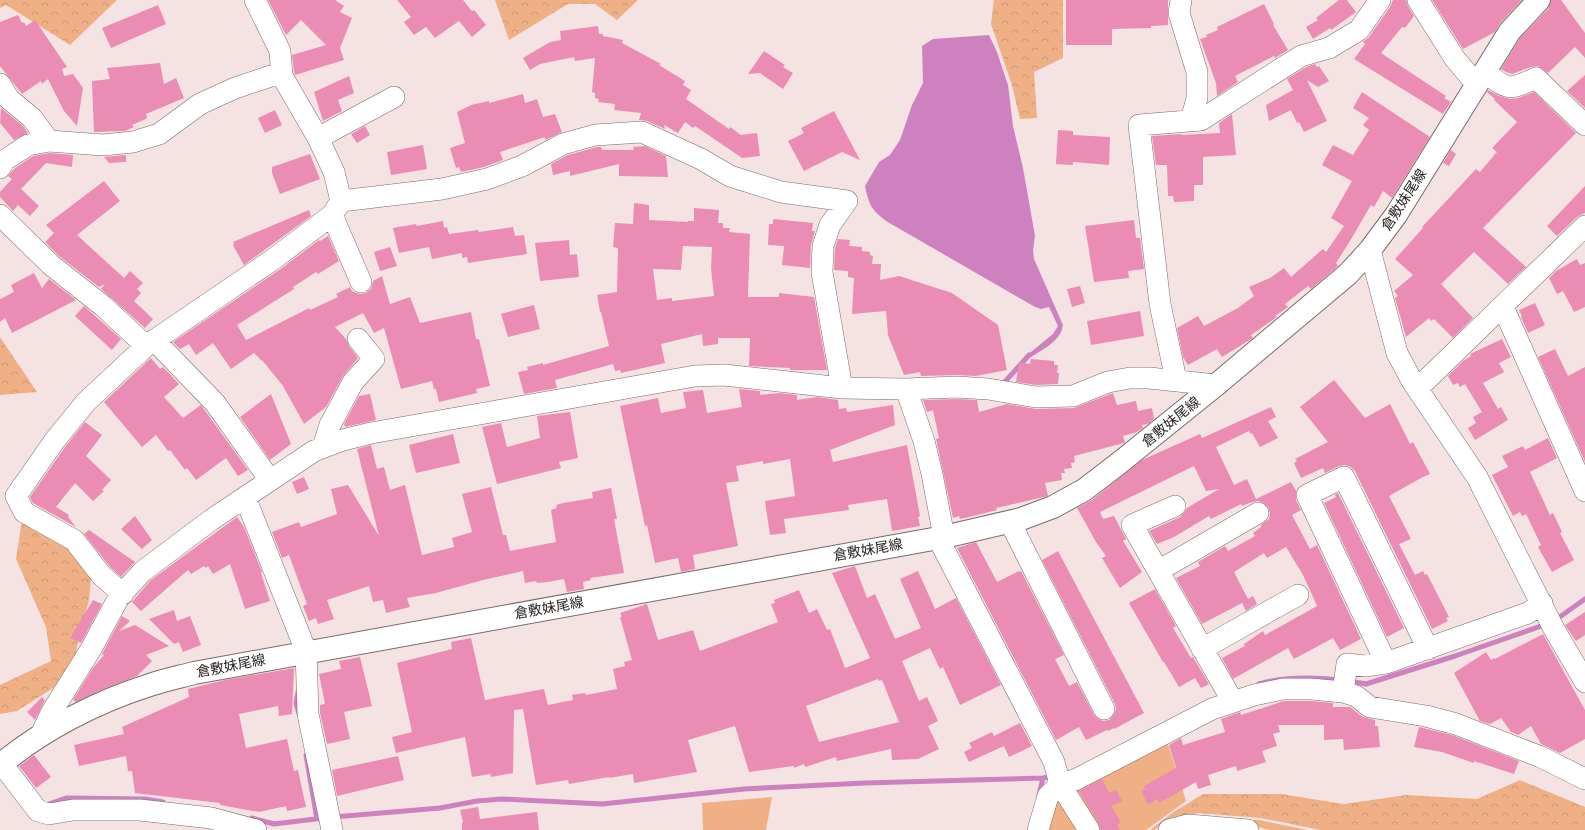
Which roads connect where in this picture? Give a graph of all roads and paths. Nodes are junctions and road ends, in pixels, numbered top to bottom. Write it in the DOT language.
graph roads {
  1 [pos="255,0"];
  2 [pos="1181,0"];
  3 [pos="1380,0"];
  4 [pos="1418,0"];
  5 [pos="1539,0"];
  6 [pos="282,76"];
  7 [pos="1481,79"];
  8 [pos="0,84"];
  9 [pos="394,97"];
  10 [pos="1191,121"];
  11 [pos="1585,125"];
  12 [pos="318,138"];
  13 [pos="50,141"];
  14 [pos="0,168"];
  15 [pos="337,208"];
  16 [pos="0,215"];
  17 [pos="1583,232"];
  18 [pos="1370,250"];
  19 [pos="361,282"];
  20 [pos="1503,307"];
  21 [pos="358,339"];
  22 [pos="150,343"];
  23 [pos="1176,380"];
  24 [pos="1216,385"];
  25 [pos="842,388"];
  26 [pos="906,389"];
  27 [pos="1417,389"];
  28 [pos="323,447"];
  29 [pos="270,480"];
  30 [pos="1585,491"];
  31 [pos="245,497"];
  32 [pos="1175,506"];
  33 [pos="1258,513"];
  34 [pos="1010,522"];
  35 [pos="941,537"];
  36 [pos="1158,571"];
  37 [pos="123,594"];
  38 [pos="1298,595"];
  39 [pos="1548,616"];
  40 [pos="1202,649"];
  41 [pos="1428,649"];
  42 [pos="306,651"];
  43 [pos="1386,663"];
  44 [pos="1585,682"];
  45 [pos="1344,684"];
  46 [pos="1229,696"];
  47 [pos="1104,709"];
  48 [pos="41,735"];
  49 [pos="1,764"];
  50 [pos="1058,778"];
  51 [pos="1585,778"];
  52 [pos="330,821"];
  53 [pos="256,830"];
  54 [pos="1038,830"];
  55 [pos="1089,830"];
  56 [pos="1169,830"];
  57 [pos="1248,830"];
  1 -- 6 [label="street"];
  2 -- 10 [label="street"];
  3 -- 10 [label="street"];
  4 -- 7 [label="street"];
  5 -- 7 [label="main road, 倉敷妹尾線"];
  6 -- 12 [label="street"];
  6 -- 13 [label="street"];
  7 -- 11 [label="street"];
  7 -- 18 [label="main road, 倉敷妹尾線"];
  8 -- 13 [label="street"];
  9 -- 12 [label="street"];
  10 -- 23 [label="street"];
  12 -- 15 [label="street"];
  13 -- 14 [label="street"];
  15 -- 19 [label="street"];
  15 -- 22 [label="street"];
  15 -- 25 [label="street"];
  16 -- 22 [label="street"];
  17 -- 20 [label="street"];
  18 -- 24 [label="main road, 倉敷妹尾線"];
  18 -- 27 [label="street"];
  20 -- 27 [label="street"];
  20 -- 30 [label="street"];
  21 -- 28 [label="street"];
  22 -- 29 [label="street"];
  22 -- 37 [label="street"];
  23 -- 24 [label="street"];
  23 -- 26 [label="street"];
  24 -- 34 [label="main road, 倉敷妹尾線"];
  25 -- 26 [label="street"];
  25 -- 28 [label="street"];
  26 -- 35 [label="street"];
  27 -- 39 [label="street"];
  28 -- 29 [label="street"];
  29 -- 31 [label="street"];
  31 -- 37 [label="street"];
  31 -- 42 [label="street"];
  32 -- 36 [label="street"];
  33 -- 36 [label="street"];
  34 -- 35 [label="main road, 倉敷妹尾線"];
  34 -- 47 [label="street"];
  35 -- 42 [label="main road, 倉敷妹尾線"];
  35 -- 50 [label="street"];
  36 -- 40 [label="street"];
  37 -- 48 [label="street"];
  38 -- 40 [label="street"];
  39 -- 41 [label="street"];
  39 -- 44 [label="street"];
  40 -- 46 [label="street"];
  41 -- 43 [label="street"];
  41 -- 43 [label="street"];
  42 -- 48 [label="main road, 倉敷妹尾線"];
  42 -- 52 [label="street"];
  43 -- 45 [label="street"];
  45 -- 46 [label="street"];
  45 -- 51 [label="street"];
  46 -- 50 [label="street"];
  48 -- 49 [label="main road, 倉敷妹尾線"];
  49 -- 53 [label="street"];
  50 -- 54 [label="street"];
  50 -- 55 [label="street"];
  56 -- 57 [label="street"];
}
